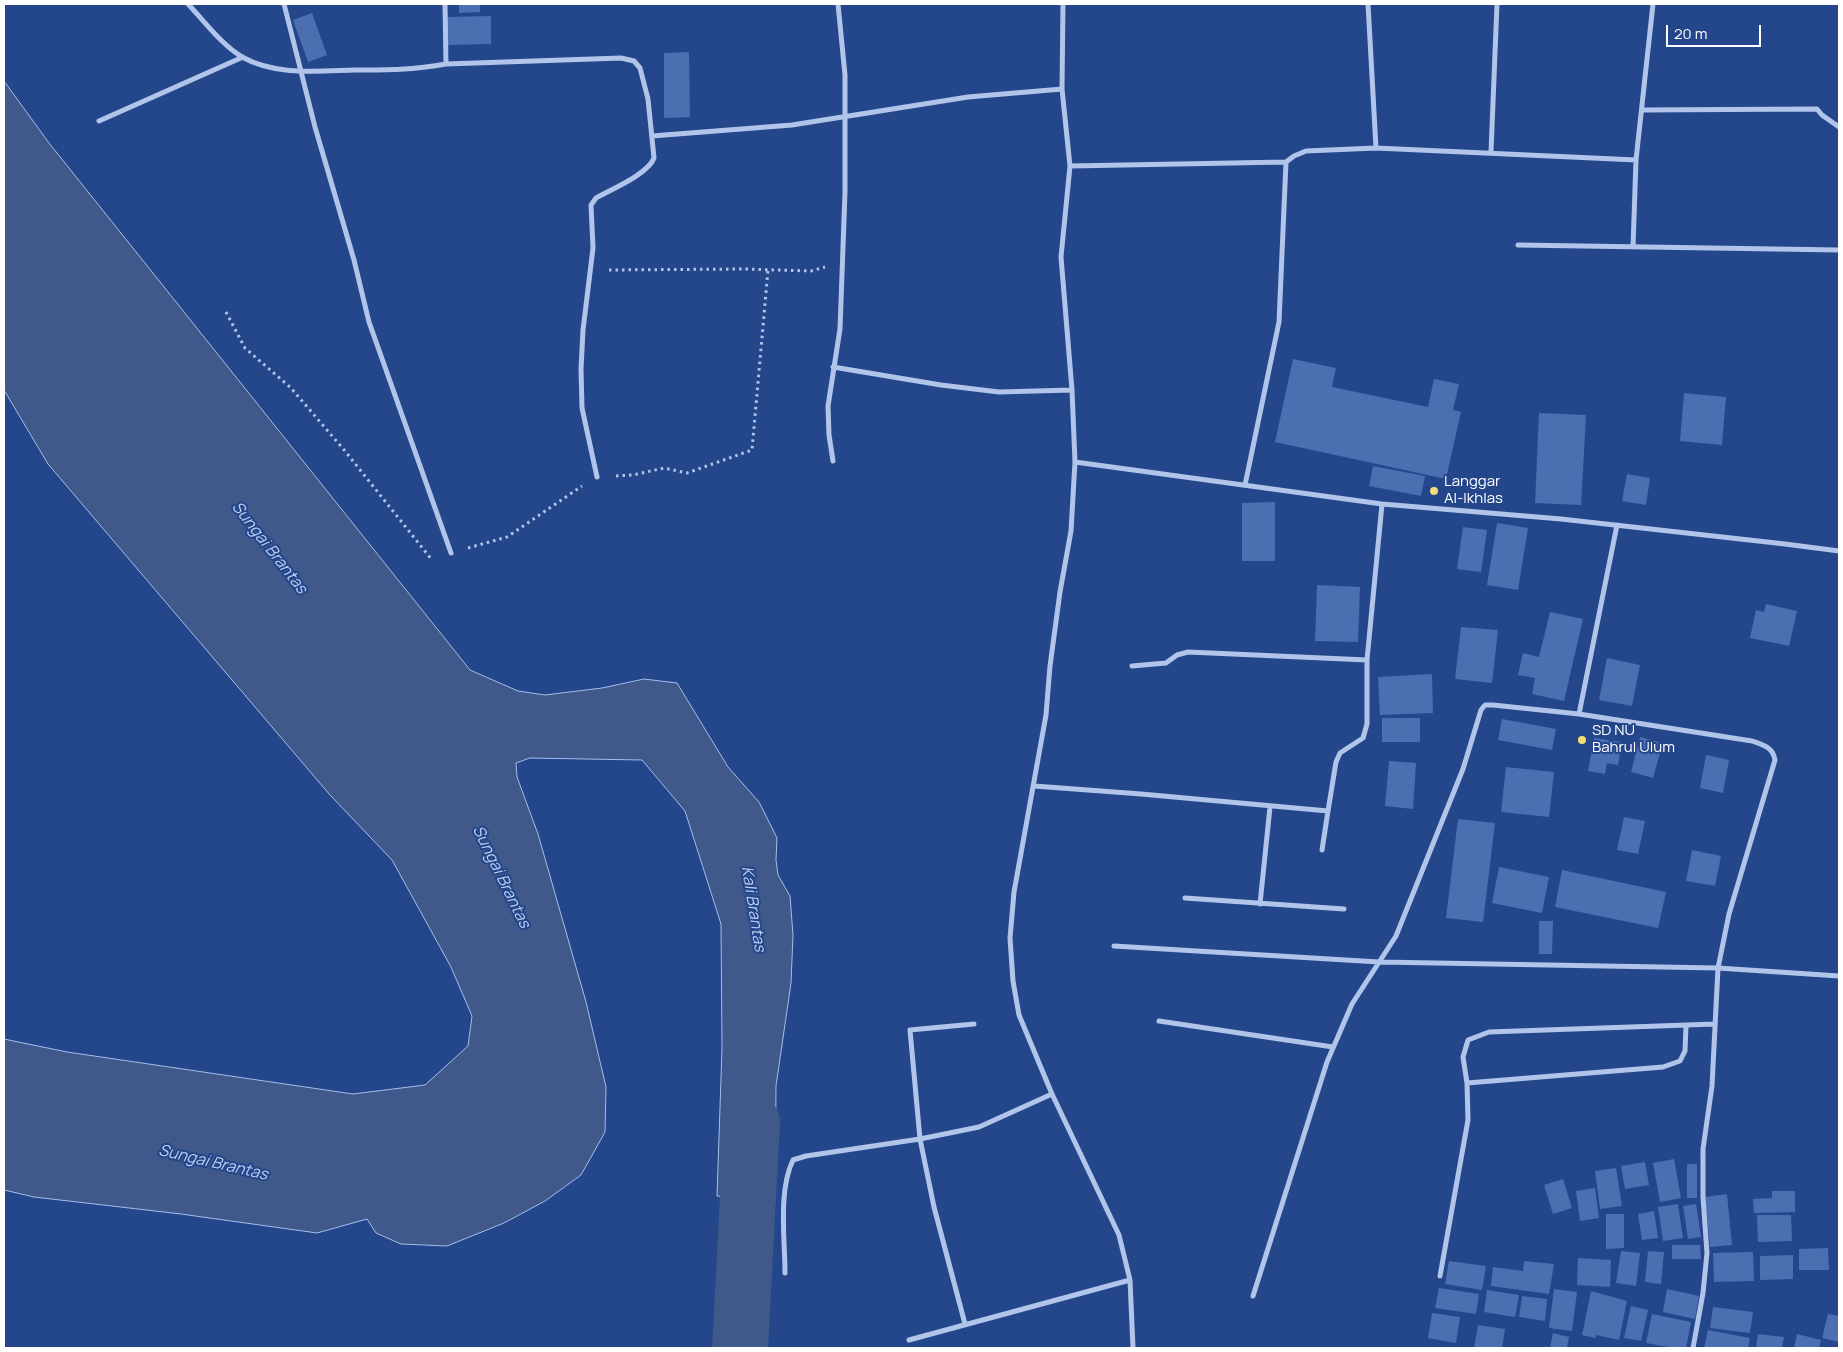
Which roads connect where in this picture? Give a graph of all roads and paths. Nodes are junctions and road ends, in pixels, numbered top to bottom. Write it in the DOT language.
graph roads {
  1 [pos="188,4"];
  2 [pos="284,4"];
  3 [pos="445,4"];
  4 [pos="838,4"];
  5 [pos="1063,4"];
  6 [pos="1368,4"];
  7 [pos="1497,4"];
  8 [pos="1653,4"];
  9 [pos="243,57"];
  10 [pos="446,64"];
  11 [pos="301,71"];
  12 [pos="1062,89"];
  13 [pos="1642,110"];
  14 [pos="844,118"];
  15 [pos="99,121"];
  16 [pos="1839,127"];
  17 [pos="652,136"];
  18 [pos="1376,148"];
  19 [pos="1491,152"];
  20 [pos="1636,160"];
  21 [pos="1286,162"];
  22 [pos="1070,166"];
  23 [pos="1518,245"];
  24 [pos="1632,247"];
  25 [pos="1839,250"];
  26 [pos="842,262"];
  27 [pos="591,270"];
  28 [pos="768,270"];
  29 [pos="226,312"];
  30 [pos="833,367"];
  31 [pos="1072,390"];
  32 [pos="832,460"];
  33 [pos="1075,462"];
  34 [pos="597,477"];
  35 [pos="1245,484"];
  36 [pos="1382,504"];
  37 [pos="1617,525"];
  38 [pos="1839,551"];
  39 [pos="451,553"];
  40 [pos="1367,660"];
  41 [pos="1132,666"];
  42 [pos="1579,714"];
  43 [pos="1034,786"];
  44 [pos="1270,806"];
  45 [pos="1328,811"];
  46 [pos="1322,850"];
  47 [pos="1185,898"];
  48 [pos="1260,904"];
  49 [pos="1344,909"];
  50 [pos="1114,946"];
  51 [pos="1379,962"];
  52 [pos="1718,968"];
  53 [pos="1839,976"];
  54 [pos="1159,1021"];
  55 [pos="974,1024"];
  56 [pos="1716,1024"];
  57 [pos="1686,1026"];
  58 [pos="1334,1046"];
  59 [pos="1467,1083"];
  60 [pos="1052,1094"];
  61 [pos="920,1139"];
  62 [pos="785,1273"];
  63 [pos="1440,1276"];
  64 [pos="1130,1280"];
  65 [pos="1254,1296"];
  66 [pos="965,1324"];
  67 [pos="909,1340"];
  68 [pos="1133,1348"];
  69 [pos="1693,1348"];
  1 -- 9 [label="street"];
  2 -- 11 [label="street"];
  3 -- 10 [label="street"];
  4 -- 14 [label="street"];
  5 -- 12 [label="street"];
  6 -- 18 [label="street"];
  7 -- 19 [label="street"];
  8 -- 13 [label="street"];
  9 -- 11 [label="street"];
  9 -- 15 [label="street"];
  10 -- 11 [label="street"];
  10 -- 17 [label="street"];
  11 -- 39 [label="street"];
  12 -- 14 [label="street"];
  12 -- 22 [label="street"];
  13 -- 16 [label="street"];
  13 -- 20 [label="street"];
  14 -- 17 [label="street"];
  14 -- 26 [label="street"];
  17 -- 27 [label="street"];
  18 -- 19 [label="street"];
  18 -- 21 [label="street"];
  19 -- 20 [label="street"];
  20 -- 24 [label="street"];
  21 -- 22 [label="street"];
  21 -- 35 [label="street"];
  22 -- 31 [label="street"];
  23 -- 24 [label="street"];
  24 -- 25 [label="street"];
  26 -- 28 [label="path"];
  26 -- 30 [label="street"];
  27 -- 28 [label="path"];
  27 -- 34 [label="street"];
  28 -- 34 [label="path"];
  29 -- 39 [label="path"];
  30 -- 31 [label="street"];
  30 -- 32 [label="street"];
  31 -- 33 [label="street"];
  33 -- 35 [label="street"];
  33 -- 43 [label="street"];
  34 -- 39 [label="path"];
  35 -- 36 [label="street"];
  36 -- 37 [label="street"];
  36 -- 40 [label="street"];
  37 -- 38 [label="street"];
  37 -- 42 [label="street"];
  40 -- 41 [label="street"];
  40 -- 45 [label="street"];
  42 -- 51 [label="street"];
  42 -- 52 [label="street"];
  43 -- 44 [label="street"];
  43 -- 60 [label="street"];
  44 -- 45 [label="street"];
  44 -- 48 [label="street"];
  45 -- 46 [label="street"];
  47 -- 48 [label="street"];
  48 -- 49 [label="street"];
  50 -- 51 [label="street"];
  51 -- 52 [label="street"];
  51 -- 58 [label="street"];
  52 -- 53 [label="street"];
  52 -- 56 [label="street"];
  54 -- 58 [label="street"];
  55 -- 61 [label="street"];
  56 -- 57 [label="street"];
  56 -- 69 [label="street"];
  57 -- 59 [label="street"];
  57 -- 59 [label="street"];
  58 -- 65 [label="street"];
  59 -- 63 [label="street"];
  60 -- 61 [label="street"];
  60 -- 64 [label="street"];
  61 -- 62 [label="street"];
  61 -- 66 [label="street"];
  64 -- 66 [label="street"];
  64 -- 68 [label="street"];
  66 -- 67 [label="street"];
}
